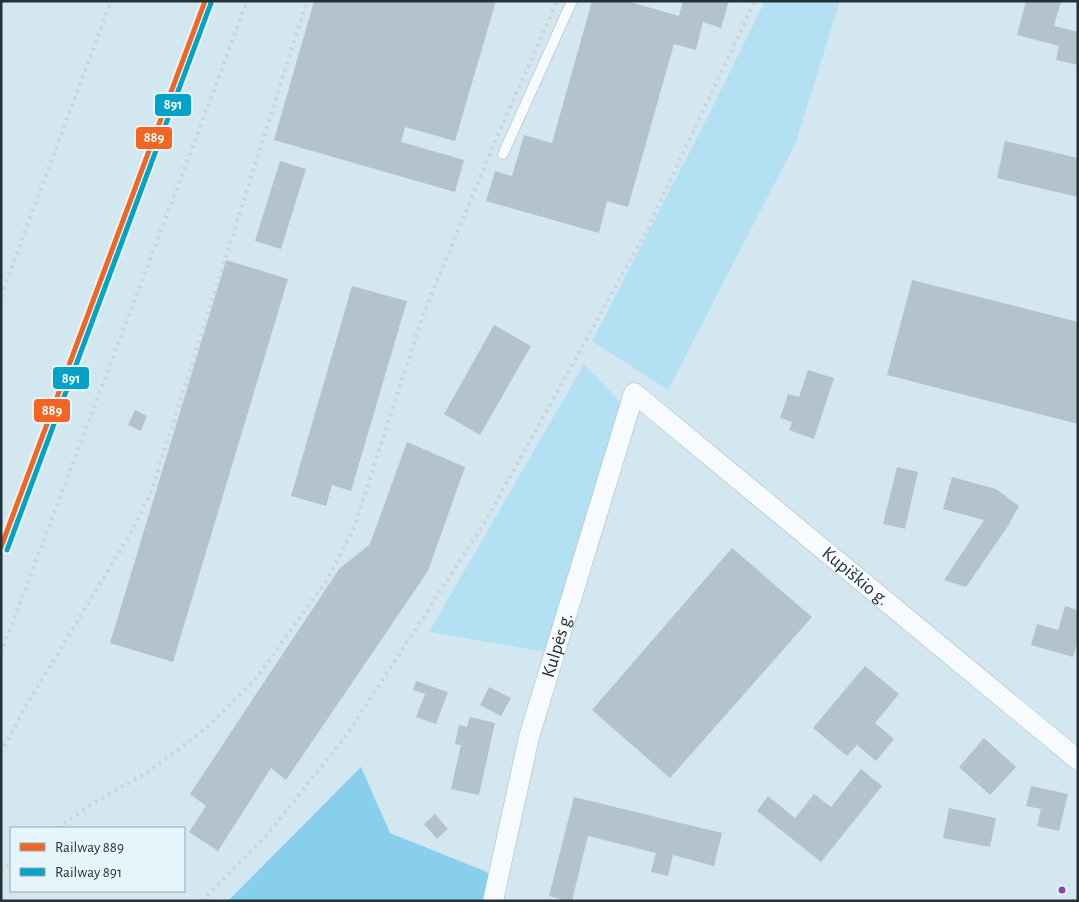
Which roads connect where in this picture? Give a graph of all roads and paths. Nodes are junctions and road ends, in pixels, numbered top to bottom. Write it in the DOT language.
graph roads {
  1 [pos="572,1"];
  2 [pos="503,154"];
  3 [pos="634,392"];
  4 [pos="1078,760"];
  5 [pos="493,901"];
  1 -- 2 [label="lane"];
  3 -- 4 [label="street, Kupiškio g."];
  3 -- 5 [label="street, Kulpės g."];
}
